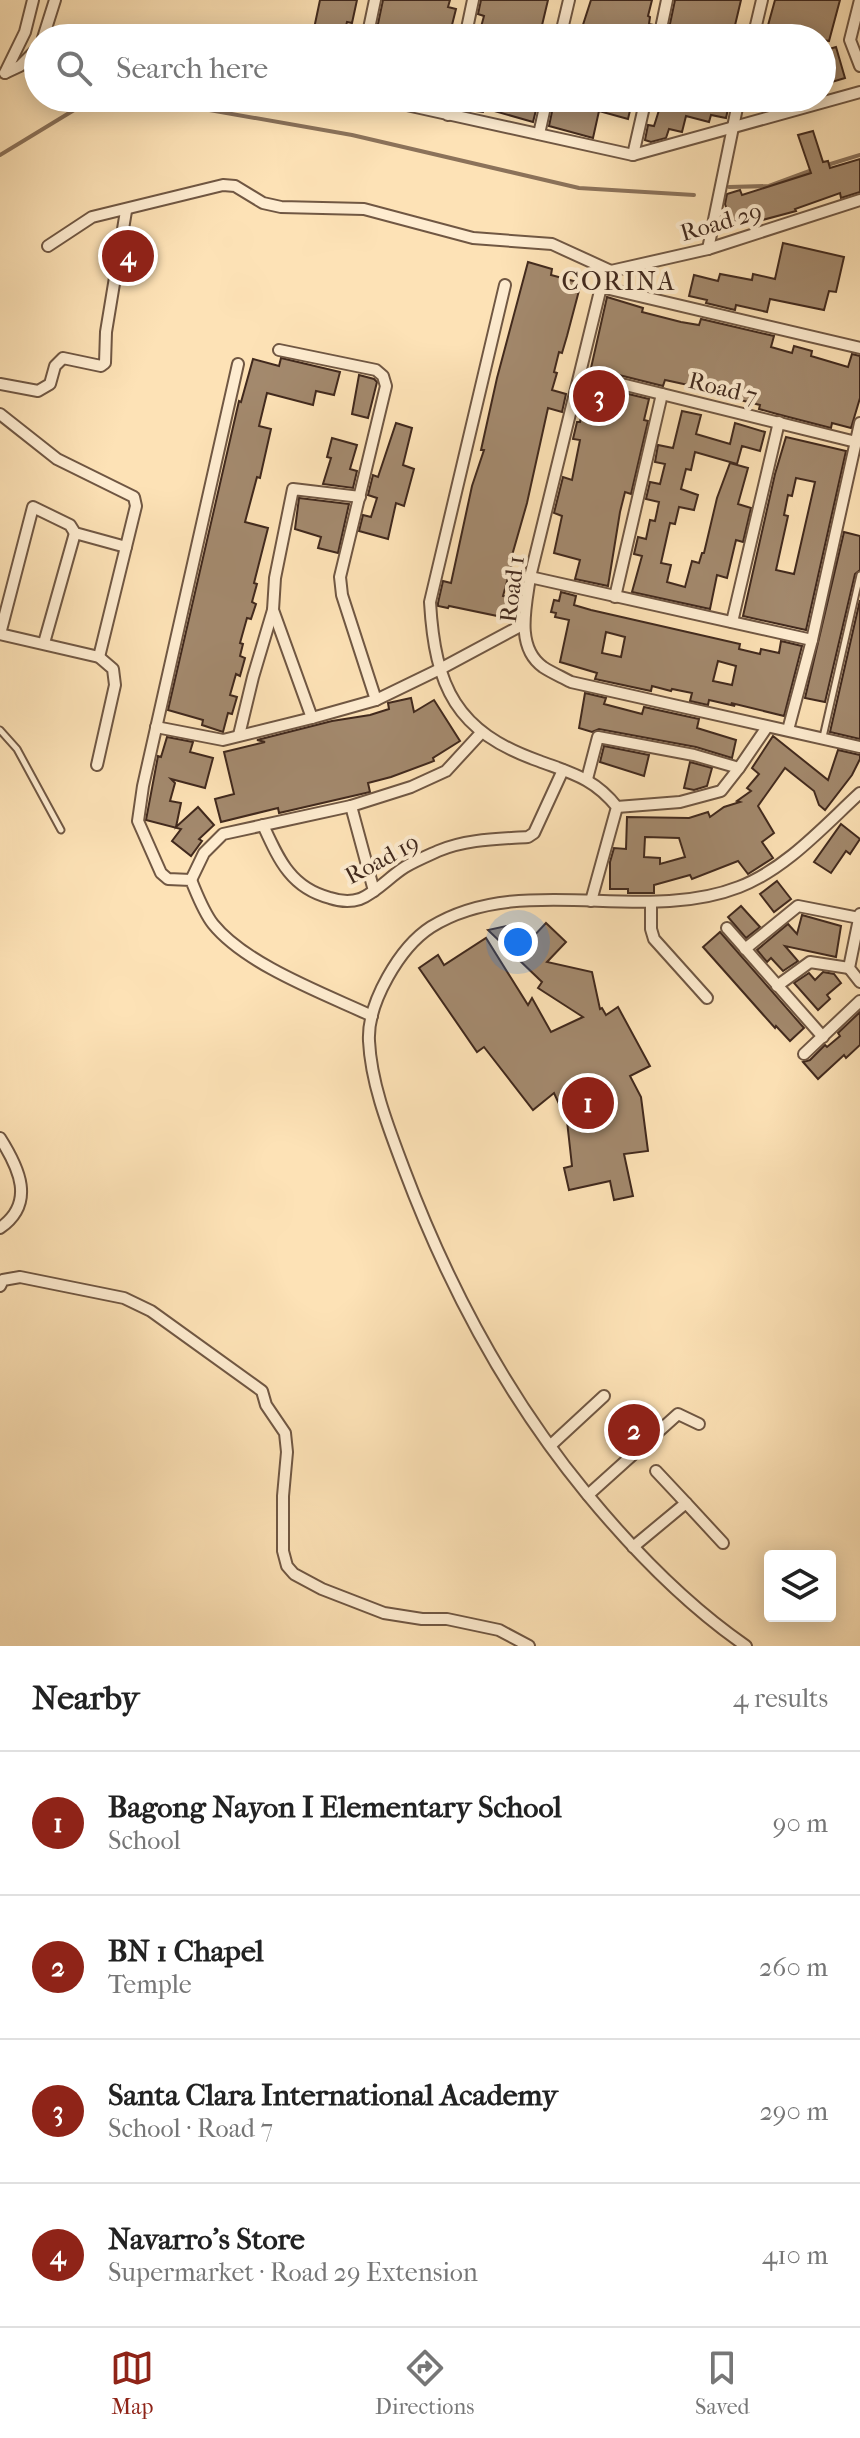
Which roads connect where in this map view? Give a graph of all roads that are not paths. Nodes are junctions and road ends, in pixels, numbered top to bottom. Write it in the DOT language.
graph roads {
  1 [pos="33,0"];
  2 [pos="55,0"];
  3 [pos="375,0"];
  4 [pos="473,0"];
  5 [pos="569,0"];
  6 [pos="667,0"];
  7 [pos="762,0"];
  8 [pos="860,0"];
  9 [pos="27,24"];
  10 [pos="47,24"];
  11 [pos="370,24"];
  12 [pos="468,24"];
  13 [pos="563,24"];
  14 [pos="662,24"];
  15 [pos="756,24"];
  16 [pos="24,34"];
  17 [pos="24,62"];
  18 [pos="860,66"];
  19 [pos="3,74"];
  20 [pos="860,92"];
  21 [pos="836,99"];
  22 [pos="435,112"];
  23 [pos="449,112"];
  24 [pos="544,112"];
  25 [pos="643,112"];
  26 [pos="736,112"];
  27 [pos="787,112"];
  28 [pos="448,115"];
  29 [pos="732,127"];
  30 [pos="539,134"];
  31 [pos="633,155"];
  32 [pos="860,200"];
  33 [pos="126,211"];
  34 [pos="48,246"];
  35 [pos="708,249"];
  36 [pos="611,271"];
  37 [pos="505,285"];
  38 [pos="601,287"];
  39 [pos="860,348"];
  40 [pos="279,350"];
  41 [pos="238,364"];
  42 [pos="581,374"];
  43 [pos="0,384"];
  44 [pos="662,394"];
  45 [pos="0,414"];
  46 [pos="779,422"];
  47 [pos="860,423"];
  48 [pos="856,442"];
  49 [pos="360,497"];
  50 [pos="75,533"];
  51 [pos="126,547"];
  52 [pos="860,575"];
  53 [pos="530,577"];
  54 [pos="615,597"];
  55 [pos="273,610"];
  56 [pos="732,622"];
  57 [pos="524,624"];
  58 [pos="812,640"];
  59 [pos="44,643"];
  60 [pos="99,657"];
  61 [pos="442,668"];
  62 [pos="376,700"];
  63 [pos="312,718"];
  64 [pos="156,727"];
  65 [pos="767,727"];
  66 [pos="0,730"];
  67 [pos="788,730"];
  68 [pos="481,733"];
  69 [pos="239,735"];
  70 [pos="822,738"];
  71 [pos="860,747"];
  72 [pos="97,765"];
  73 [pos="739,768"];
  74 [pos="563,770"];
  75 [pos="587,779"];
  76 [pos="860,793"];
  77 [pos="351,806"];
  78 [pos="617,807"];
  79 [pos="263,825"];
  80 [pos="61,830"];
  81 [pos="191,880"];
  82 [pos="374,891"];
  83 [pos="591,901"];
  84 [pos="651,902"];
  85 [pos="860,916"];
  86 [pos="727,928"];
  87 [pos="745,949"];
  88 [pos="849,968"];
  89 [pos="860,982"];
  90 [pos="777,986"];
  91 [pos="707,998"];
  92 [pos="860,1001"];
  93 [pos="372,1016"];
  94 [pos="823,1037"];
  95 [pos="804,1054"];
  96 [pos="0,1138"];
  97 [pos="0,1228"];
  98 [pos="0,1286"];
  99 [pos="604,1396"];
  100 [pos="699,1424"];
  101 [pos="551,1445"];
  102 [pos="656,1471"];
  103 [pos="588,1495"];
  104 [pos="686,1503"];
  105 [pos="723,1543"];
  106 [pos="633,1547"];
  107 [pos="529,1646"];
  108 [pos="746,1646"];
  1 -- 9 [label="street"];
  2 -- 10 [label="street"];
  3 -- 11 [label="street"];
  4 -- 12 [label="street"];
  5 -- 13 [label="street"];
  6 -- 14 [label="street"];
  7 -- 15 [label="street"];
  8 -- 18 [label="street"];
  16 -- 19 [label="street"];
  17 -- 19 [label="street"];
  20 -- 21 [label="street"];
  22 -- 28 [label="street"];
  23 -- 28 [label="street"];
  24 -- 30 [label="street"];
  25 -- 31 [label="street"];
  26 -- 29 [label="street"];
  27 -- 29 [label="street"];
  28 -- 30 [label="street"];
  29 -- 31 [label="street"];
  29 -- 35 [label="street"];
  30 -- 31 [label="street"];
  32 -- 35 [label="street, Road 29"];
  33 -- 34 [label="street"];
  33 -- 36 [label="street"];
  33 -- 43 [label="street"];
  35 -- 36 [label="street, Road 29"];
  36 -- 38 [label="street"];
  37 -- 61 [label="street"];
  38 -- 39 [label="street"];
  38 -- 42 [label="street, Road 1"];
  40 -- 49 [label="street"];
  41 -- 64 [label="street"];
  42 -- 44 [label="street, Road 7"];
  42 -- 53 [label="street, Road 1"];
  44 -- 46 [label="street, Road 7"];
  44 -- 54 [label="street"];
  45 -- 51 [label="street"];
  46 -- 48 [label="street, Road 7"];
  46 -- 56 [label="street"];
  47 -- 48 [label="street"];
  48 -- 58 [label="street"];
  49 -- 55 [label="street"];
  49 -- 62 [label="street"];
  50 -- 51 [label="street"];
  50 -- 59 [label="street"];
  50 -- 59 [label="street"];
  51 -- 60 [label="street"];
  52 -- 70 [label="lane"];
  53 -- 54 [label="street"];
  53 -- 57 [label="street, Road 1"];
  54 -- 56 [label="street"];
  55 -- 63 [label="street"];
  55 -- 69 [label="street"];
  56 -- 58 [label="street"];
  57 -- 61 [label="street"];
  57 -- 65 [label="street, Road 1"];
  58 -- 67 [label="street"];
  59 -- 60 [label="street"];
  60 -- 72 [label="street"];
  61 -- 62 [label="street"];
  61 -- 68 [label="street"];
  62 -- 63 [label="street"];
  63 -- 69 [label="street"];
  64 -- 69 [label="street"];
  64 -- 81 [label="street"];
  65 -- 67 [label="street, Road 1"];
  65 -- 73 [label="street"];
  66 -- 80 [label="lane"];
  67 -- 70 [label="street, Road 1"];
  68 -- 74 [label="street"];
  68 -- 77 [label="street"];
  70 -- 71 [label="street, Road 1"];
  73 -- 75 [label="street"];
  73 -- 78 [label="street"];
  74 -- 75 [label="street"];
  74 -- 82 [label="street, Road 19"];
  75 -- 78 [label="street"];
  76 -- 84 [label="street"];
  77 -- 79 [label="street"];
  77 -- 82 [label="street"];
  78 -- 83 [label="street"];
  79 -- 81 [label="street"];
  79 -- 82 [label="street, Road 19"];
  81 -- 93 [label="street"];
  83 -- 84 [label="street"];
  83 -- 93 [label="street"];
  84 -- 91 [label="street"];
  85 -- 87 [label="street"];
  85 -- 88 [label="street"];
  86 -- 87 [label="street"];
  87 -- 90 [label="street"];
  88 -- 89 [label="street"];
  88 -- 90 [label="street"];
  90 -- 94 [label="street"];
  92 -- 94 [label="street"];
  93 -- 101 [label="street"];
  94 -- 95 [label="street"];
  96 -- 97 [label="street"];
  98 -- 107 [label="street"];
  99 -- 101 [label="street"];
  100 -- 103 [label="street"];
  101 -- 103 [label="street"];
  102 -- 104 [label="street"];
  103 -- 106 [label="street"];
  104 -- 105 [label="street"];
  104 -- 106 [label="street"];
  106 -- 108 [label="street"];
}
